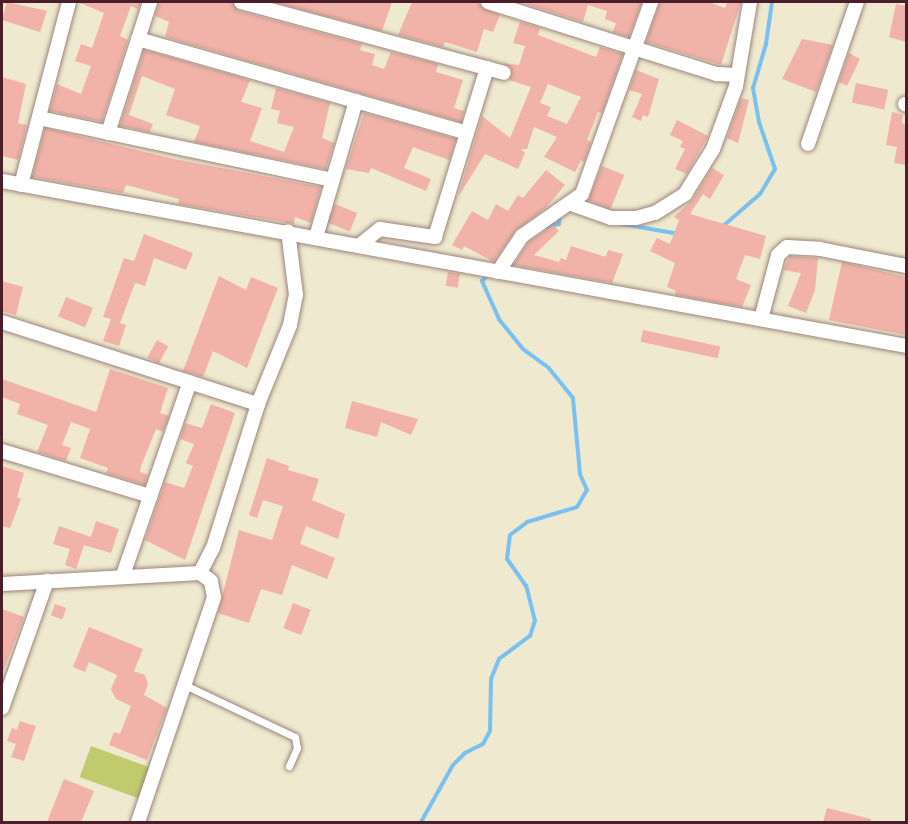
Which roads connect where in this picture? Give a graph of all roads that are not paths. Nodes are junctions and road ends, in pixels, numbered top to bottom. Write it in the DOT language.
graph roads {
  1 [pos="69,2"];
  2 [pos="150,2"];
  3 [pos="242,2"];
  4 [pos="488,2"];
  5 [pos="651,2"];
  6 [pos="750,2"];
  7 [pos="856,2"];
  8 [pos="138,39"];
  9 [pos="638,48"];
  10 [pos="487,68"];
  11 [pos="504,73"];
  12 [pos="737,75"];
  13 [pos="356,101"];
  14 [pos="39,118"];
  15 [pos="108,133"];
  16 [pos="467,133"];
  17 [pos="808,144"];
  18 [pos="333,180"];
  19 [pos="2,181"];
  20 [pos="21,185"];
  21 [pos="571,204"];
  22 [pos="288,231"];
  23 [pos="316,237"];
  24 [pos="360,245"];
  25 [pos="906,266"];
  26 [pos="498,272"];
  27 [pos="761,319"];
  28 [pos="2,322"];
  29 [pos="906,346"];
  30 [pos="190,382"];
  31 [pos="258,404"];
  32 [pos="2,451"];
  33 [pos="150,496"];
  34 [pos="200,573"];
  35 [pos="123,575"];
  36 [pos="47,581"];
  37 [pos="2,584"];
  38 [pos="187,686"];
  39 [pos="2,708"];
  40 [pos="289,766"];
  41 [pos="138,822"];
  1 -- 14 [label="street"];
  2 -- 8 [label="street"];
  3 -- 10 [label="street"];
  4 -- 9 [label="street"];
  5 -- 9 [label="street"];
  6 -- 12 [label="street"];
  7 -- 17 [label="street"];
  8 -- 13 [label="street"];
  8 -- 15 [label="street"];
  9 -- 12 [label="street"];
  9 -- 21 [label="street"];
  10 -- 11 [label="street"];
  10 -- 16 [label="street"];
  12 -- 21 [label="street"];
  13 -- 16 [label="street"];
  13 -- 18 [label="street"];
  14 -- 15 [label="street"];
  14 -- 20 [label="street"];
  15 -- 18 [label="street"];
  16 -- 24 [label="street"];
  18 -- 23 [label="street"];
  19 -- 20 [label="street"];
  20 -- 22 [label="street"];
  21 -- 26 [label="street"];
  22 -- 23 [label="street"];
  22 -- 31 [label="street"];
  23 -- 24 [label="street"];
  24 -- 26 [label="street"];
  25 -- 27 [label="street"];
  26 -- 27 [label="street"];
  27 -- 29 [label="street"];
  28 -- 30 [label="street"];
  30 -- 31 [label="street"];
  30 -- 33 [label="street"];
  31 -- 34 [label="street"];
  32 -- 33 [label="street"];
  33 -- 35 [label="street"];
  34 -- 35 [label="street"];
  34 -- 38 [label="street"];
  35 -- 36 [label="street"];
  36 -- 37 [label="street"];
  36 -- 39 [label="street"];
  38 -- 40 [label="lane"];
  38 -- 41 [label="street"];
}
